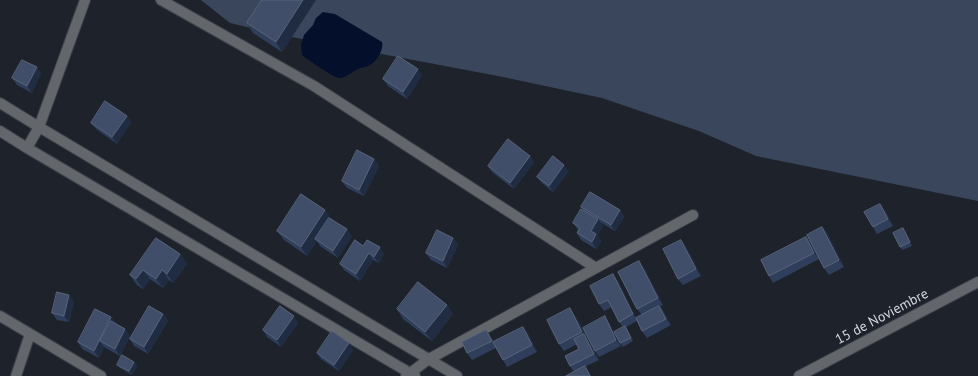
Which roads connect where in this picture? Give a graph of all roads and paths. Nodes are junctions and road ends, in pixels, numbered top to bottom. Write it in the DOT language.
graph roads {
  1 [pos="85,0"];
  2 [pos="161,0"];
  3 [pos="0,103"];
  4 [pos="39,127"];
  5 [pos="0,131"];
  6 [pos="27,148"];
  7 [pos="694,215"];
  8 [pos="596,268"];
  9 [pos="978,282"];
  10 [pos="0,316"];
  11 [pos="30,334"];
  12 [pos="428,359"];
  13 [pos="410,375"];
  14 [pos="16,376"];
  15 [pos="101,376"];
  16 [pos="457,376"];
  17 [pos="799,376"];
  1 -- 4 [label="street"];
  2 -- 8 [label="street"];
  3 -- 4 [label="street"];
  4 -- 6 [label="street"];
  4 -- 12 [label="street"];
  5 -- 6 [label="street"];
  6 -- 13 [label="street"];
  7 -- 8 [label="street"];
  8 -- 12 [label="street"];
  9 -- 17 [label="street, 15 de Noviembre"];
  10 -- 11 [label="street"];
  11 -- 14 [label="street"];
  11 -- 15 [label="street"];
  12 -- 13 [label="street"];
  12 -- 16 [label="street"];
}
